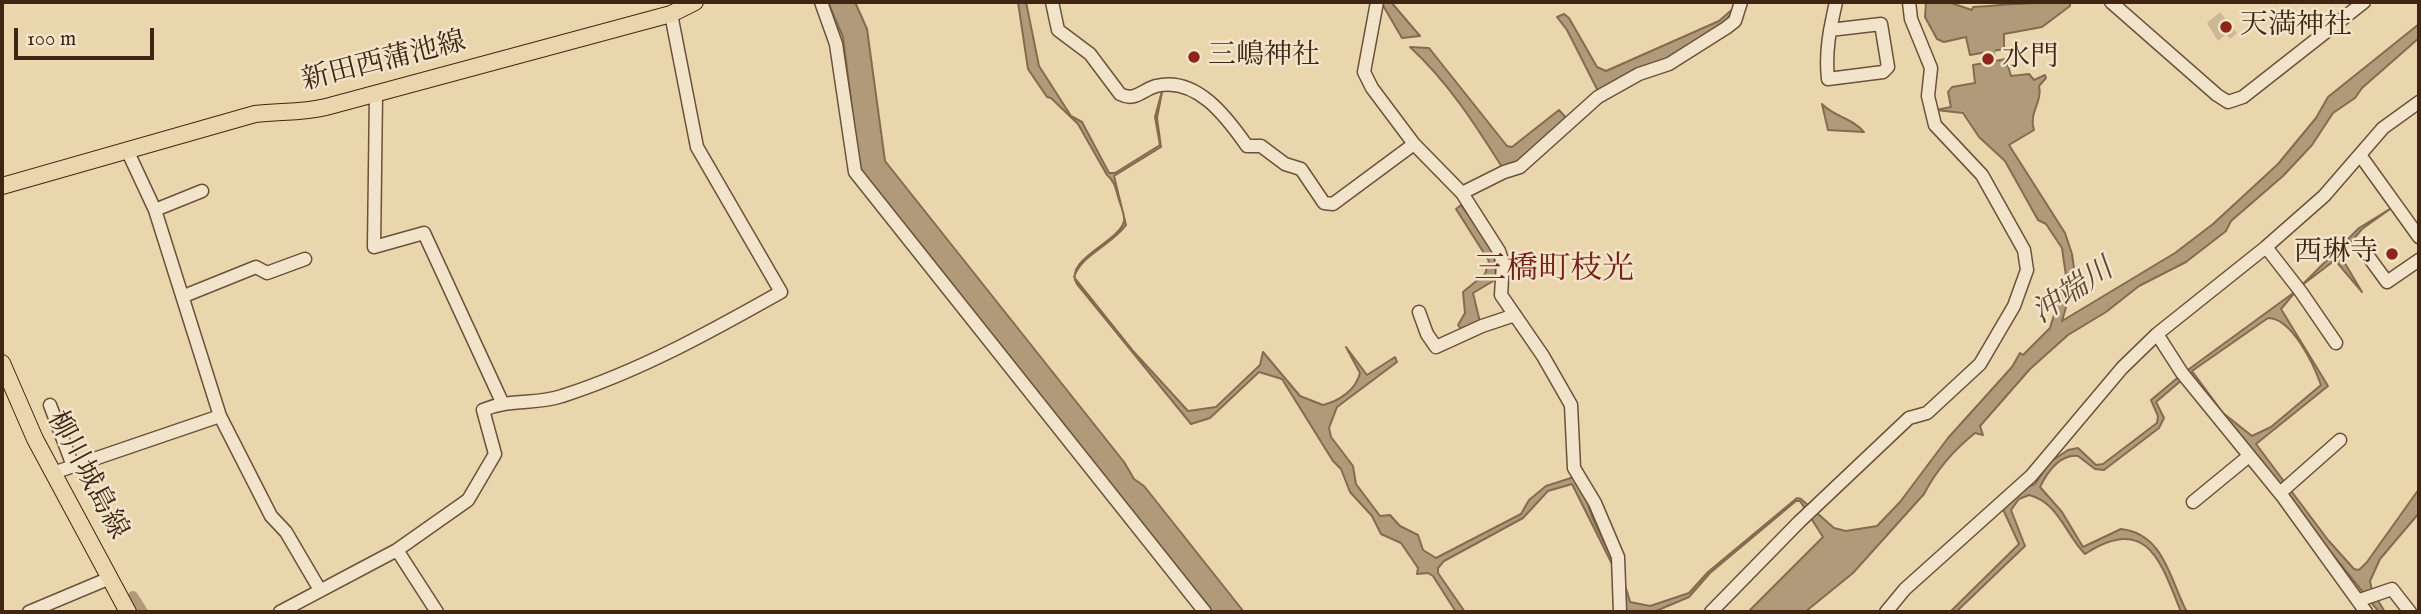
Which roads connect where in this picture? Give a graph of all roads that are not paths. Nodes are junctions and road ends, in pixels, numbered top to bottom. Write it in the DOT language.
graph roads {
  1 [pos="695,2"];
  2 [pos="821,2"];
  3 [pos="1052,2"];
  4 [pos="1377,2"];
  5 [pos="1741,2"];
  6 [pos="1836,2"];
  7 [pos="1909,2"];
  8 [pos="2111,2"];
  9 [pos="2364,2"];
  10 [pos="671,14"];
  11 [pos="1829,30"];
  12 [pos="376,94"];
  13 [pos="2419,102"];
  14 [pos="1414,144"];
  15 [pos="127,150"];
  16 [pos="2360,155"];
  17 [pos="2,186"];
  18 [pos="202,191"];
  19 [pos="1462,193"];
  20 [pos="155,210"];
  21 [pos="2419,237"];
  22 [pos="2266,247"];
  23 [pos="2363,250"];
  24 [pos="305,259"];
  25 [pos="2419,260"];
  26 [pos="184,296"];
  27 [pos="1419,312"];
  28 [pos="1515,315"];
  29 [pos="2157,334"];
  30 [pos="2336,343"];
  31 [pos="2,363"];
  32 [pos="502,402"];
  33 [pos="50,405"];
  34 [pos="220,416"];
  35 [pos="2340,440"];
  36 [pos="2249,456"];
  37 [pos="74,466"];
  38 [pos="53,473"];
  39 [pos="2283,489"];
  40 [pos="2193,502"];
  41 [pos="397,550"];
  42 [pos="110,578"];
  43 [pos="320,590"];
  44 [pos="2367,601"];
  45 [pos="29,612"];
  46 [pos="128,612"];
  47 [pos="279,612"];
  48 [pos="437,612"];
  49 [pos="1205,612"];
  50 [pos="1620,612"];
  51 [pos="1711,612"];
  52 [pos="1886,612"];
  53 [pos="2410,612"];
  1 -- 10 [label="main road, 新田西蒲池線"];
  2 -- 49 [label="street"];
  3 -- 14 [label="street"];
  4 -- 14 [label="street"];
  5 -- 19 [label="street"];
  6 -- 11 [label="street"];
  7 -- 51 [label="street"];
  8 -- 9 [label="street"];
  10 -- 12 [label="main road, 新田西蒲池線"];
  10 -- 32 [label="street"];
  11 -- 11 [label="street"];
  12 -- 15 [label="main road, 新田西蒲池線"];
  12 -- 32 [label="street"];
  13 -- 16 [label="street"];
  14 -- 19 [label="street"];
  15 -- 17 [label="main road, 新田西蒲池線"];
  15 -- 20 [label="street"];
  16 -- 21 [label="street"];
  16 -- 22 [label="street"];
  18 -- 20 [label="street"];
  19 -- 28 [label="street"];
  20 -- 26 [label="street"];
  22 -- 29 [label="street"];
  22 -- 30 [label="street"];
  23 -- 25 [label="street"];
  24 -- 26 [label="street"];
  26 -- 34 [label="street"];
  27 -- 28 [label="street"];
  28 -- 50 [label="street"];
  29 -- 36 [label="street"];
  29 -- 52 [label="street"];
  31 -- 38 [label="main road, 柳川城島線"];
  32 -- 41 [label="street"];
  33 -- 37 [label="street"];
  34 -- 37 [label="street"];
  34 -- 43 [label="street"];
  35 -- 39 [label="street"];
  36 -- 39 [label="street"];
  36 -- 40 [label="street"];
  37 -- 38 [label="street"];
  38 -- 42 [label="main road, 柳川城島線"];
  39 -- 44 [label="street"];
  41 -- 43 [label="street"];
  41 -- 48 [label="street"];
  42 -- 45 [label="street"];
  42 -- 46 [label="main road, 柳川城島線"];
  43 -- 47 [label="street"];
  44 -- 53 [label="street"];
}
